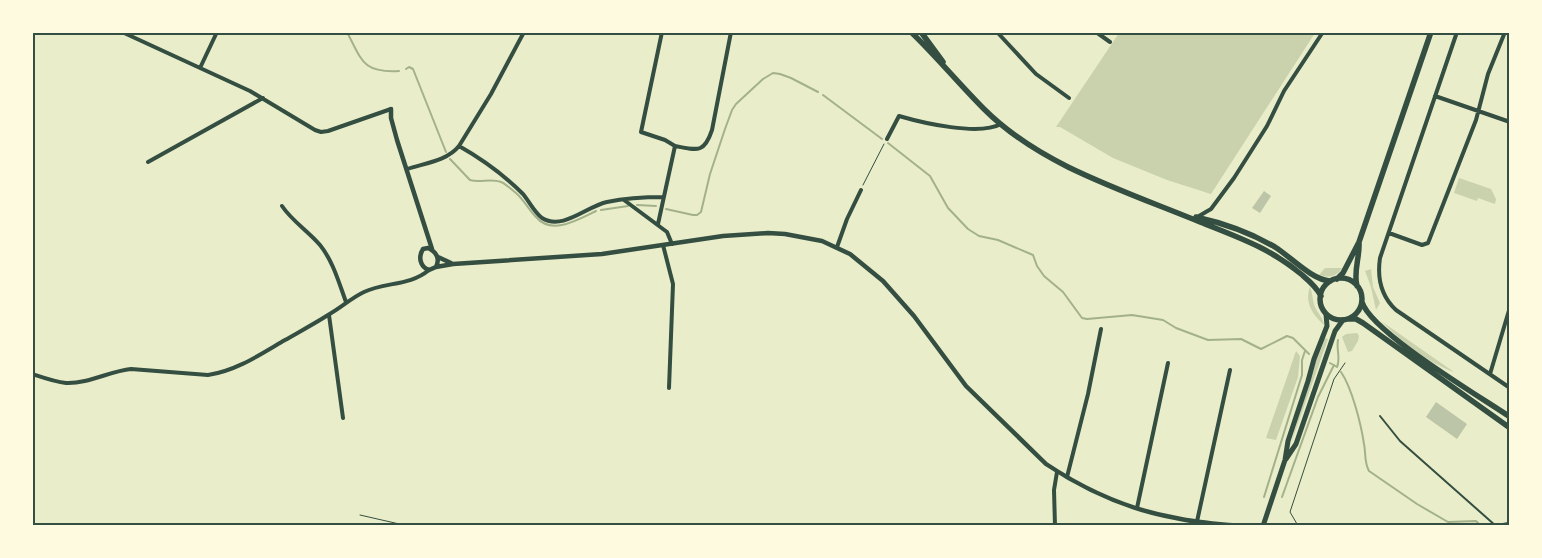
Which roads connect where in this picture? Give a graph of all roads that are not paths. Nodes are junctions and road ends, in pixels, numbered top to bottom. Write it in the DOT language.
graph roads {
  1 [pos="122,32"];
  2 [pos="218,32"];
  3 [pos="524,32"];
  4 [pos="662,32"];
  5 [pos="731,32"];
  6 [pos="911,32"];
  7 [pos="921,32"];
  8 [pos="997,32"];
  9 [pos="1096,32"];
  10 [pos="1322,32"];
  11 [pos="1431,32"];
  12 [pos="1457,32"];
  13 [pos="1505,32"];
  14 [pos="1110,42"];
  15 [pos="200,68"];
  16 [pos="950,72"];
  17 [pos="1436,96"];
  18 [pos="263,98"];
  19 [pos="1069,98"];
  20 [pos="391,109"];
  21 [pos="1477,111"];
  22 [pos="1510,122"];
  23 [pos="1001,124"];
  24 [pos="887,139"];
  25 [pos="459,146"];
  26 [pos="675,146"];
  27 [pos="148,162"];
  28 [pos="407,169"];
  29 [pos="861,190"];
  30 [pos="664,197"];
  31 [pos="624,200"];
  32 [pos="282,206"];
  33 [pos="1211,209"];
  34 [pos="1187,216"];
  35 [pos="1196,217"];
  36 [pos="1213,221"];
  37 [pos="658,224"];
  38 [pos="1220,230"];
  39 [pos="426,233"];
  40 [pos="1389,233"];
  41 [pos="1359,242"];
  42 [pos="672,244"];
  43 [pos="663,246"];
  44 [pos="837,247"];
  45 [pos="425,248"];
  46 [pos="432,250"];
  47 [pos="438,257"];
  48 [pos="452,264"];
  49 [pos="436,267"];
  50 [pos="429,270"];
  51 [pos="1337,279"];
  52 [pos="1330,282"];
  53 [pos="1357,286"];
  54 [pos="1321,296"];
  55 [pos="346,302"];
  56 [pos="1362,302"];
  57 [pos="1510,307"];
  58 [pos="1326,314"];
  59 [pos="329,315"];
  60 [pos="1346,319"];
  61 [pos="1101,329"];
  62 [pos="1168,363"];
  63 [pos="1230,370"];
  64 [pos="32,374"];
  65 [pos="1490,374"];
  66 [pos="669,388"];
  67 [pos="1510,388"];
  68 [pos="1380,416"];
  69 [pos="1510,417"];
  70 [pos="343,418"];
  71 [pos="1510,428"];
  72 [pos="1285,460"];
  73 [pos="1058,472"];
  74 [pos="1067,477"];
  75 [pos="1137,508"];
  76 [pos="1196,524"];
  77 [pos="1510,524"];
  78 [pos="1055,526"];
  79 [pos="1241,526"];
  80 [pos="1263,526"];
  81 [pos="1498,526"];
  1 -- 15 [label="street"];
  2 -- 15 [label="street"];
  3 -- 25 [label="street"];
  4 -- 26 [label="street"];
  5 -- 26 [label="street"];
  6 -- 16 [label="main road"];
  7 -- 16 [label="main road"];
  8 -- 19 [label="street"];
  9 -- 14 [label="street"];
  10 -- 33 [label="street"];
  11 -- 41 [label="main road"];
  12 -- 17 [label="street"];
  13 -- 21 [label="street"];
  15 -- 18 [label="street"];
  16 -- 23 [label="main road"];
  17 -- 21 [label="street"];
  17 -- 40 [label="street"];
  18 -- 20 [label="street"];
  18 -- 27 [label="street"];
  20 -- 28 [label="street"];
  21 -- 22 [label="street"];
  21 -- 40 [label="street"];
  23 -- 24 [label="street"];
  23 -- 34 [label="main road"];
  25 -- 28 [label="street"];
  25 -- 31 [label="street"];
  26 -- 30 [label="street"];
  28 -- 39 [label="street"];
  29 -- 44 [label="street"];
  30 -- 31 [label="street"];
  30 -- 37 [label="street"];
  31 -- 37 [label="street"];
  32 -- 55 [label="street"];
  33 -- 35 [label="street"];
  33 -- 36 [label="street"];
  34 -- 35 [label="main road"];
  34 -- 38 [label="main road"];
  35 -- 36 [label="main road"];
  36 -- 38 [label="street"];
  36 -- 52 [label="main road"];
  37 -- 42 [label="street"];
  38 -- 54 [label="main road"];
  39 -- 45 [label="street"];
  39 -- 46 [label="street"];
  40 -- 65 [label="street"];
  41 -- 51 [label="main road"];
  41 -- 53 [label="main road"];
  42 -- 43 [label="street"];
  42 -- 44 [label="street"];
  43 -- 48 [label="street"];
  43 -- 66 [label="street"];
  44 -- 73 [label="street"];
  45 -- 46 [label="street"];
  45 -- 50 [label="street"];
  46 -- 47 [label="street"];
  47 -- 48 [label="street"];
  47 -- 49 [label="street"];
  48 -- 49 [label="street"];
  49 -- 50 [label="street"];
  50 -- 55 [label="street"];
  51 -- 52 [label="main road"];
  51 -- 53 [label="main road"];
  52 -- 54 [label="main road"];
  53 -- 56 [label="main road"];
  54 -- 58 [label="main road"];
  55 -- 59 [label="street"];
  56 -- 60 [label="main road"];
  56 -- 69 [label="main road"];
  57 -- 65 [label="street"];
  58 -- 60 [label="main road"];
  58 -- 72 [label="main road"];
  59 -- 64 [label="street"];
  59 -- 70 [label="street"];
  60 -- 71 [label="main road"];
  60 -- 72 [label="main road"];
  61 -- 74 [label="street"];
  62 -- 75 [label="street"];
  63 -- 76 [label="street"];
  65 -- 67 [label="street"];
  68 -- 81 [label="lane"];
  72 -- 80 [label="main road"];
  73 -- 74 [label="street"];
  73 -- 78 [label="street"];
  74 -- 75 [label="street"];
  75 -- 76 [label="street"];
  76 -- 79 [label="street"];
  77 -- 81 [label="street"];
}
